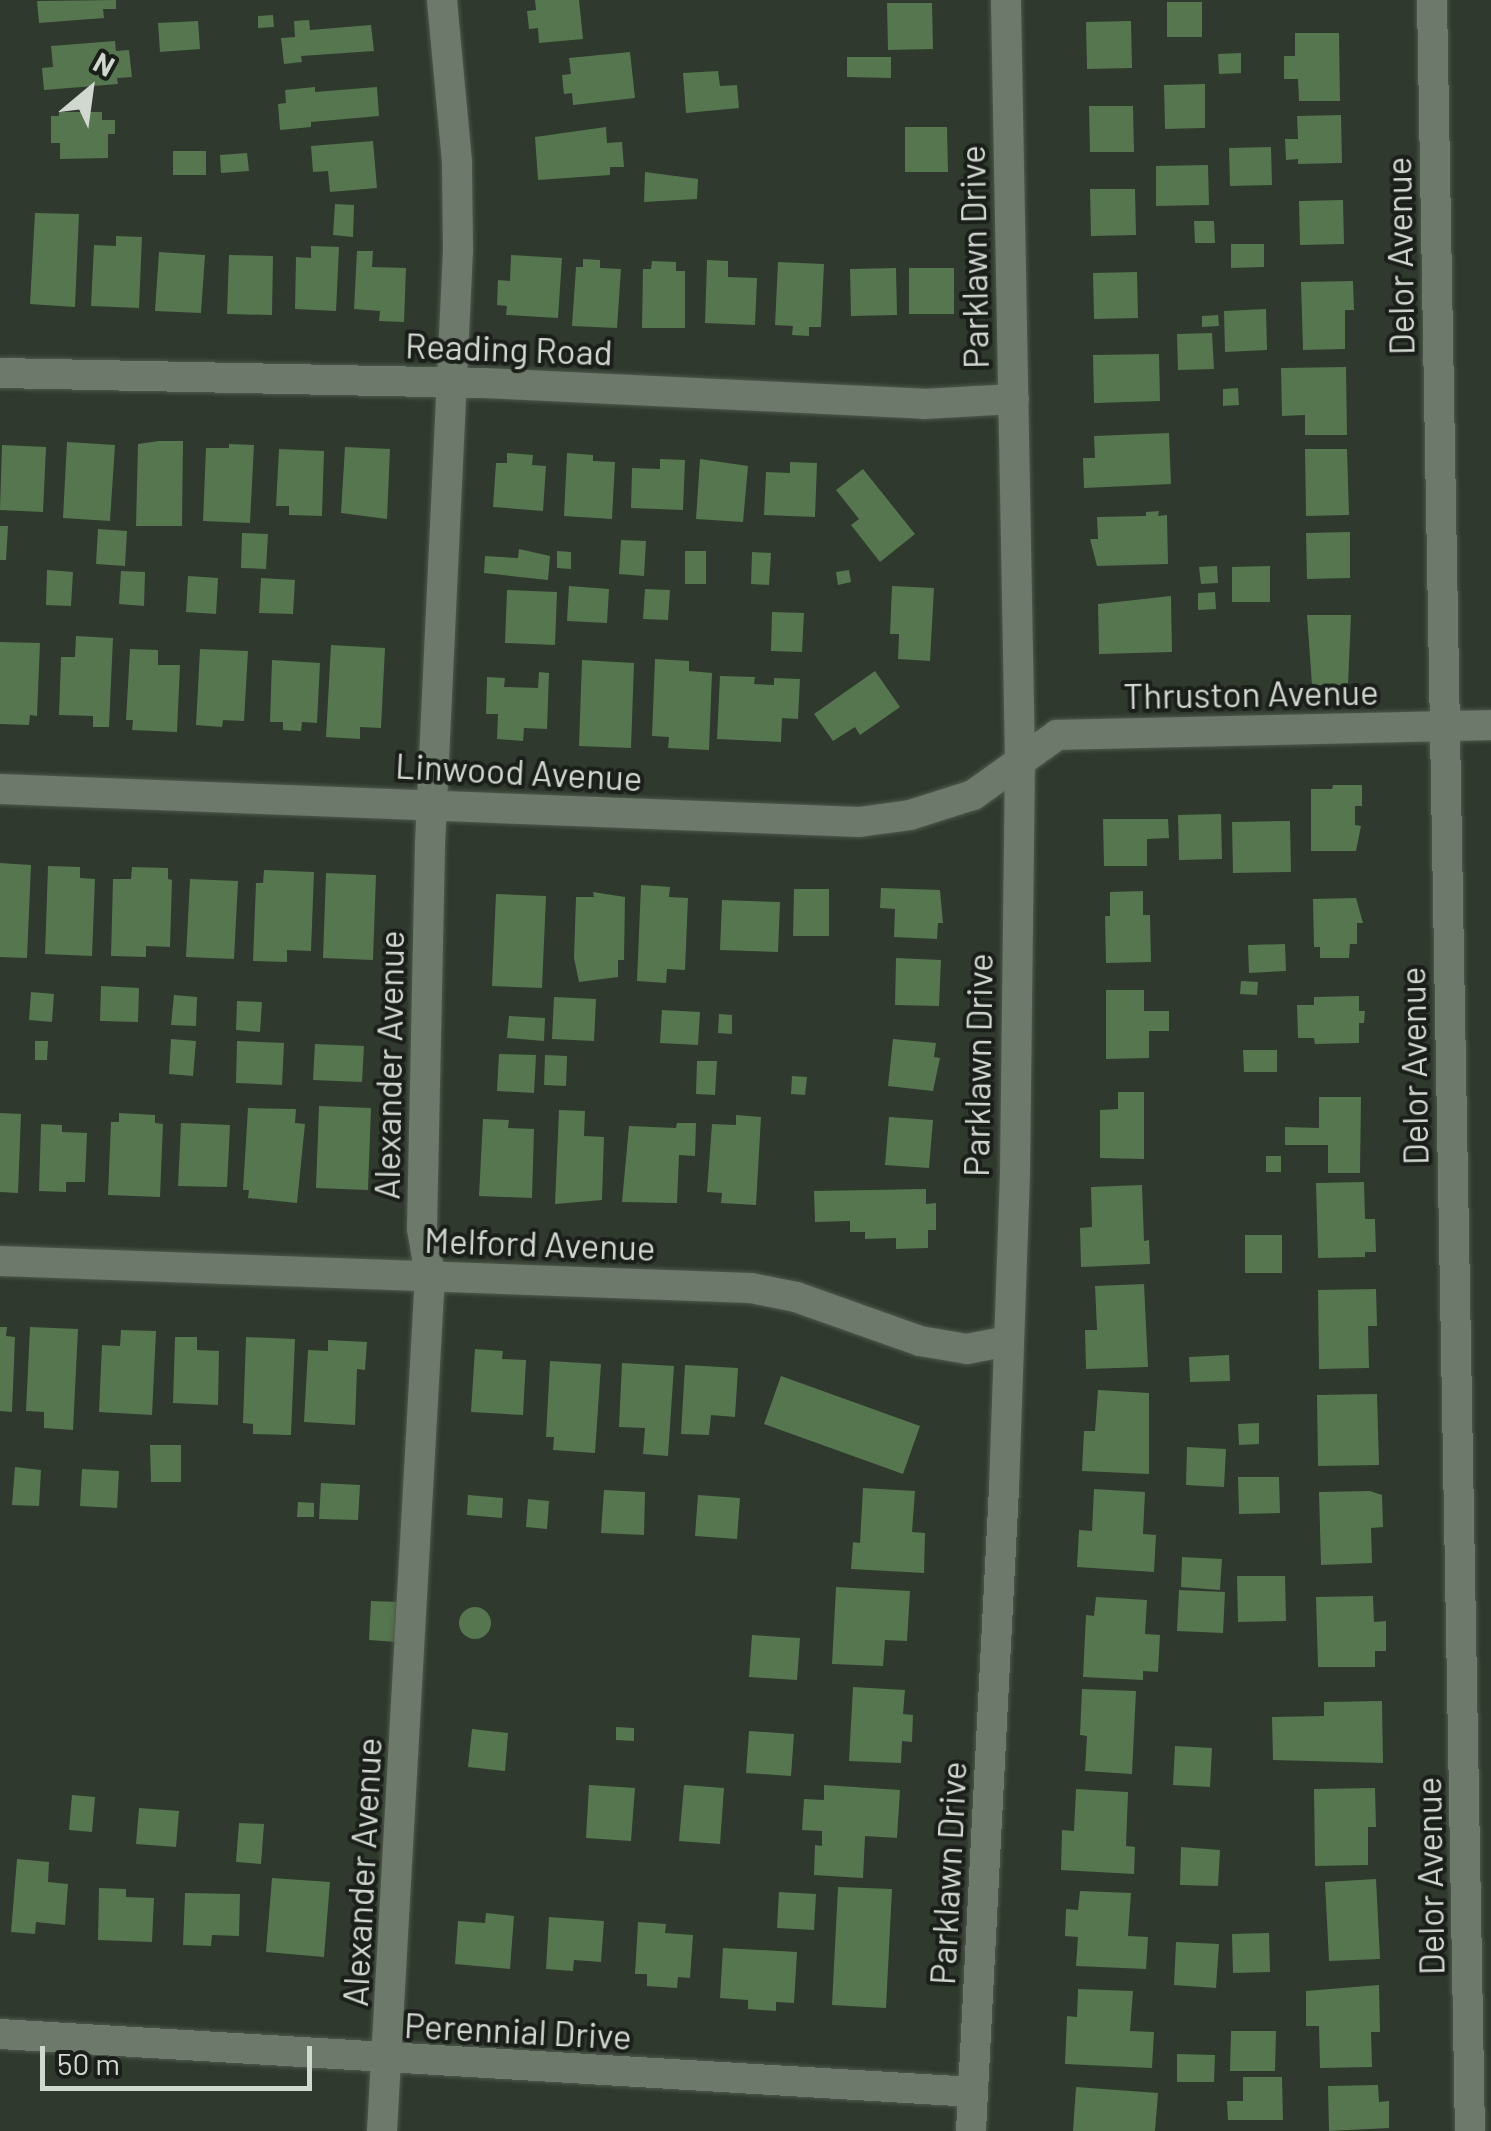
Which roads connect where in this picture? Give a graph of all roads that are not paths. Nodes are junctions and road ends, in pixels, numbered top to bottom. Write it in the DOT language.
graph roads {
  1 [pos="442,0"];
  2 [pos="1006,0"];
  3 [pos="1432,0"];
  4 [pos="0,373"];
  5 [pos="449,382"];
  6 [pos="1014,399"];
  7 [pos="1491,725"];
  8 [pos="1444,726"];
  9 [pos="1020,760"];
  10 [pos="0,788"];
  11 [pos="432,804"];
  12 [pos="0,1261"];
  13 [pos="430,1276"];
  14 [pos="1008,1341"];
  15 [pos="0,2034"];
  16 [pos="388,2060"];
  17 [pos="973,2092"];
  18 [pos="382,2131"];
  19 [pos="971,2131"];
  20 [pos="1470,2131"];
  1 -- 5 [label="street, Alexander Avenue"];
  2 -- 6 [label="street, Parklawn Drive"];
  3 -- 8 [label="street, Delor Avenue"];
  4 -- 5 [label="street, Reading Road"];
  5 -- 6 [label="street, Reading Road"];
  5 -- 11 [label="street, Alexander Avenue"];
  6 -- 9 [label="street, Parklawn Drive"];
  7 -- 8 [label="street, Thruston Avenue"];
  8 -- 9 [label="street, Thruston Avenue"];
  8 -- 20 [label="street, Delor Avenue"];
  9 -- 11 [label="street, Linwood Avenue"];
  9 -- 14 [label="street, Parklawn Drive"];
  10 -- 11 [label="street, Linwood Avenue"];
  11 -- 13 [label="street, Alexander Avenue"];
  12 -- 13 [label="street, Melford Avenue"];
  13 -- 14 [label="street, Melford Avenue"];
  13 -- 16 [label="street, Alexander Avenue"];
  14 -- 17 [label="street, Parklawn Drive"];
  15 -- 16 [label="street, Perennial Drive"];
  16 -- 17 [label="street, Perennial Drive"];
  16 -- 18 [label="street, Alexander Avenue"];
  17 -- 19 [label="street, Parklawn Drive"];
}
